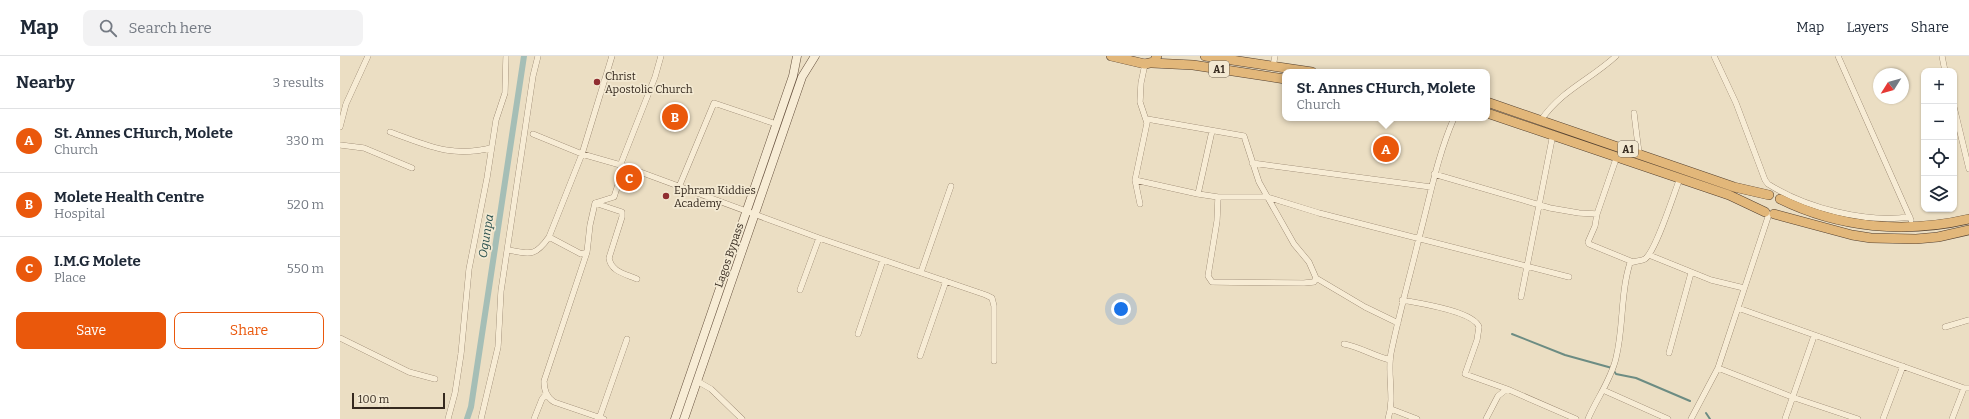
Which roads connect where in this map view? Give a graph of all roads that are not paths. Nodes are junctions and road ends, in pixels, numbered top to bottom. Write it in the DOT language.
graph roads {
  1 [pos="368,56"];
  2 [pos="506,56"];
  3 [pos="538,56"];
  4 [pos="612,56"];
  5 [pos="661,56"];
  6 [pos="797,56"];
  7 [pos="815,56"];
  8 [pos="1111,56"];
  9 [pos="1205,56"];
  10 [pos="1275,56"];
  11 [pos="1616,56"];
  12 [pos="1714,56"];
  13 [pos="1838,56"];
  14 [pos="1942,56"];
  15 [pos="1146,60"];
  16 [pos="1273,66"];
  17 [pos="1944,68"];
  18 [pos="1292,69"];
  19 [pos="1282,79"];
  20 [pos="1490,103"];
  21 [pos="1490,113"];
  22 [pos="1634,113"];
  23 [pos="1146,119"];
  24 [pos="1957,119"];
  25 [pos="1541,120"];
  26 [pos="1453,121"];
  27 [pos="776,124"];
  28 [pos="340,127"];
  29 [pos="1212,131"];
  30 [pos="390,132"];
  31 [pos="533,134"];
  32 [pos="1553,134"];
  33 [pos="340,145"];
  34 [pos="491,148"];
  35 [pos="1639,153"];
  36 [pos="582,154"];
  37 [pos="1617,156"];
  38 [pos="1252,163"];
  39 [pos="622,166"];
  40 [pos="412,168"];
  41 [pos="1969,169"];
  42 [pos="1434,174"];
  43 [pos="1680,178"];
  44 [pos="1135,180"];
  45 [pos="951,186"];
  46 [pos="679,187"];
  47 [pos="1431,187"];
  48 [pos="1198,194"];
  49 [pos="1769,195"];
  50 [pos="1218,197"];
  51 [pos="1268,197"];
  52 [pos="1780,199"];
  53 [pos="595,203"];
  54 [pos="1140,204"];
  55 [pos="1540,205"];
  56 [pos="746,211"];
  57 [pos="1770,213"];
  58 [pos="755,214"];
  59 [pos="1597,214"];
  60 [pos="1910,217"];
  61 [pos="1969,219"];
  62 [pos="1914,227"];
  63 [pos="1969,230"];
  64 [pos="549,237"];
  65 [pos="819,238"];
  66 [pos="1419,238"];
  67 [pos="509,250"];
  68 [pos="587,252"];
  69 [pos="1649,255"];
  70 [pos="883,260"];
  71 [pos="1633,262"];
  72 [pos="1527,266"];
  73 [pos="921,272"];
  74 [pos="1691,273"];
  75 [pos="1569,277"];
  76 [pos="1316,278"];
  77 [pos="637,279"];
  78 [pos="946,281"];
  79 [pos="1744,288"];
  80 [pos="800,290"];
  81 [pos="1521,297"];
  82 [pos="1402,300"];
  83 [pos="1738,308"];
  84 [pos="1969,320"];
  85 [pos="1398,323"];
  86 [pos="1945,327"];
  87 [pos="858,334"];
  88 [pos="1814,336"];
  89 [pos="340,338"];
  90 [pos="627,340"];
  91 [pos="1344,344"];
  92 [pos="1669,353"];
  93 [pos="920,356"];
  94 [pos="1390,360"];
  95 [pos="994,361"];
  96 [pos="1902,366"];
  97 [pos="1718,368"];
  98 [pos="435,379"];
  99 [pos="697,382"];
  100 [pos="1966,388"];
  101 [pos="1506,389"];
  102 [pos="1603,390"];
  103 [pos="546,394"];
  104 [pos="1792,397"];
  105 [pos="1391,409"];
  106 [pos="601,418"];
  107 [pos="448,419"];
  108 [pos="481,419"];
  109 [pos="534,419"];
  110 [pos="675,419"];
  111 [pos="684,419"];
  112 [pos="742,419"];
  113 [pos="1388,419"];
  114 [pos="1417,419"];
  115 [pos="1486,419"];
  116 [pos="1576,419"];
  117 [pos="1588,419"];
  118 [pos="1668,419"];
  119 [pos="1691,419"];
  120 [pos="1785,419"];
  121 [pos="1858,419"];
  122 [pos="1883,419"];
  123 [pos="1952,419"];
  1 -- 28 [label="street"];
  2 -- 34 [label="street"];
  3 -- 67 [label="street"];
  4 -- 36 [label="street"];
  5 -- 39 [label="street"];
  6 -- 27 [label="main road, Lagos Bypass"];
  7 -- 58 [label="main road, Lagos Bypass"];
  8 -- 15 [label="highway, A1"];
  9 -- 16 [label="highway, A1"];
  10 -- 16 [label="street"];
  11 -- 25 [label="street"];
  12 -- 60 [label="street"];
  13 -- 60 [label="street"];
  14 -- 17 [label="street"];
  15 -- 19 [label="highway, A1"];
  15 -- 23 [label="street"];
  16 -- 18 [label="highway, A1"];
  20 -- 25 [label="highway, A1"];
  21 -- 32 [label="highway, A1"];
  22 -- 35 [label="street"];
  23 -- 29 [label="street"];
  23 -- 44 [label="street"];
  24 -- 41 [label="street"];
  25 -- 35 [label="highway, A1"];
  26 -- 42 [label="street"];
  27 -- 46 [label="street"];
  27 -- 56 [label="main road, Lagos Bypass"];
  29 -- 38 [label="street"];
  29 -- 48 [label="street"];
  30 -- 34 [label="street"];
  31 -- 36 [label="street"];
  32 -- 37 [label="highway, A1"];
  32 -- 55 [label="street"];
  33 -- 40 [label="street"];
  34 -- 107 [label="street"];
  35 -- 49 [label="highway, A1"];
  36 -- 39 [label="street"];
  36 -- 64 [label="street"];
  37 -- 43 [label="highway, A1"];
  37 -- 59 [label="street"];
  38 -- 47 [label="street"];
  38 -- 51 [label="street"];
  39 -- 46 [label="street"];
  39 -- 53 [label="street"];
  42 -- 47 [label="street"];
  42 -- 55 [label="street"];
  43 -- 57 [label="highway, A1"];
  43 -- 69 [label="street"];
  44 -- 48 [label="street"];
  44 -- 54 [label="street"];
  45 -- 73 [label="street"];
  46 -- 56 [label="street"];
  47 -- 66 [label="street"];
  48 -- 50 [label="street"];
  49 -- 52 [label="highway"];
  49 -- 57 [label="highway"];
  50 -- 51 [label="street"];
  50 -- 76 [label="street"];
  51 -- 66 [label="street"];
  51 -- 76 [label="street"];
  52 -- 57 [label="highway"];
  52 -- 62 [label="highway"];
  53 -- 68 [label="street"];
  53 -- 77 [label="street"];
  55 -- 59 [label="street"];
  55 -- 72 [label="street"];
  56 -- 58 [label="street"];
  56 -- 110 [label="main road, Lagos Bypass"];
  57 -- 63 [label="highway, A1"];
  57 -- 79 [label="street"];
  58 -- 65 [label="street"];
  58 -- 99 [label="main road, Lagos Bypass"];
  59 -- 71 [label="street"];
  60 -- 62 [label="street"];
  61 -- 62 [label="highway"];
  64 -- 67 [label="street"];
  64 -- 68 [label="street"];
  65 -- 70 [label="street"];
  65 -- 80 [label="street"];
  66 -- 72 [label="street"];
  66 -- 82 [label="street"];
  67 -- 108 [label="street"];
  68 -- 103 [label="street"];
  69 -- 71 [label="street"];
  69 -- 74 [label="street"];
  70 -- 73 [label="street"];
  70 -- 87 [label="street"];
  71 -- 102 [label="street"];
  72 -- 75 [label="street"];
  72 -- 81 [label="street"];
  73 -- 78 [label="street"];
  74 -- 79 [label="street"];
  74 -- 92 [label="street"];
  76 -- 85 [label="street"];
  78 -- 93 [label="street"];
  78 -- 95 [label="street"];
  79 -- 83 [label="street"];
  82 -- 85 [label="street"];
  82 -- 101 [label="street"];
  83 -- 88 [label="street"];
  83 -- 97 [label="street"];
  84 -- 86 [label="street"];
  85 -- 94 [label="street"];
  88 -- 96 [label="street"];
  88 -- 104 [label="street"];
  89 -- 98 [label="street"];
  90 -- 106 [label="street"];
  91 -- 94 [label="street"];
  94 -- 105 [label="street"];
  96 -- 100 [label="street"];
  96 -- 122 [label="street"];
  97 -- 104 [label="street"];
  97 -- 119 [label="street"];
  99 -- 111 [label="main road, Lagos Bypass"];
  99 -- 112 [label="street"];
  100 -- 123 [label="street"];
  101 -- 115 [label="street"];
  101 -- 116 [label="street"];
  102 -- 117 [label="street"];
  102 -- 118 [label="street"];
  103 -- 106 [label="street"];
  103 -- 109 [label="street"];
  104 -- 120 [label="street"];
  104 -- 121 [label="street"];
  105 -- 113 [label="street"];
  105 -- 114 [label="street"];
}
